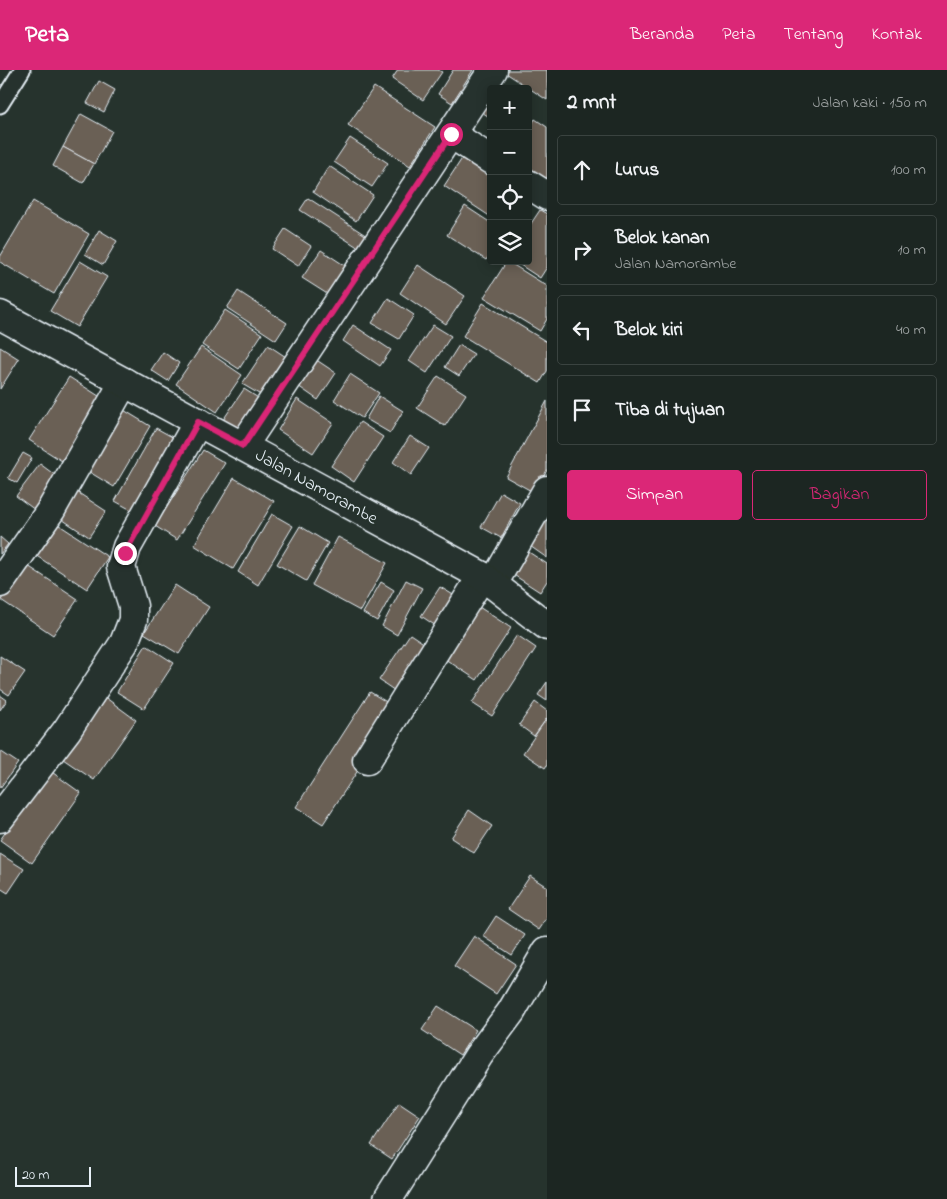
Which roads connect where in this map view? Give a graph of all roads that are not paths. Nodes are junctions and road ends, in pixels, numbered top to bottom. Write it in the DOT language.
graph roads {
  1 [pos="22,70"];
  2 [pos="493,70"];
  3 [pos="0,105"];
  4 [pos="451,134"];
  5 [pos="487,157"];
  6 [pos="532,187"];
  7 [pos="547,196"];
  8 [pos="0,315"];
  9 [pos="124,382"];
  10 [pos="198,422"];
  11 [pos="243,446"];
  12 [pos="547,490"];
  13 [pos="488,580"];
  14 [pos="0,583"];
  15 [pos="547,626"];
  16 [pos="367,760"];
  17 [pos="0,818"];
  18 [pos="547,951"];
  19 [pos="388,1199"];
  1 -- 3 [label="lane"];
  2 -- 4 [label="street"];
  4 -- 5 [label="street"];
  4 -- 11 [label="street"];
  6 -- 7 [label="street"];
  8 -- 9 [label="street, Jalan Namorambe"];
  9 -- 10 [label="street, Jalan Namorambe"];
  9 -- 14 [label="street"];
  10 -- 11 [label="street, Jalan Namorambe"];
  10 -- 17 [label="street"];
  11 -- 13 [label="street, Jalan Namorambe"];
  12 -- 13 [label="street"];
  13 -- 15 [label="street, Jalan Namorambe"];
  13 -- 16 [label="street"];
  18 -- 19 [label="street"];
}
